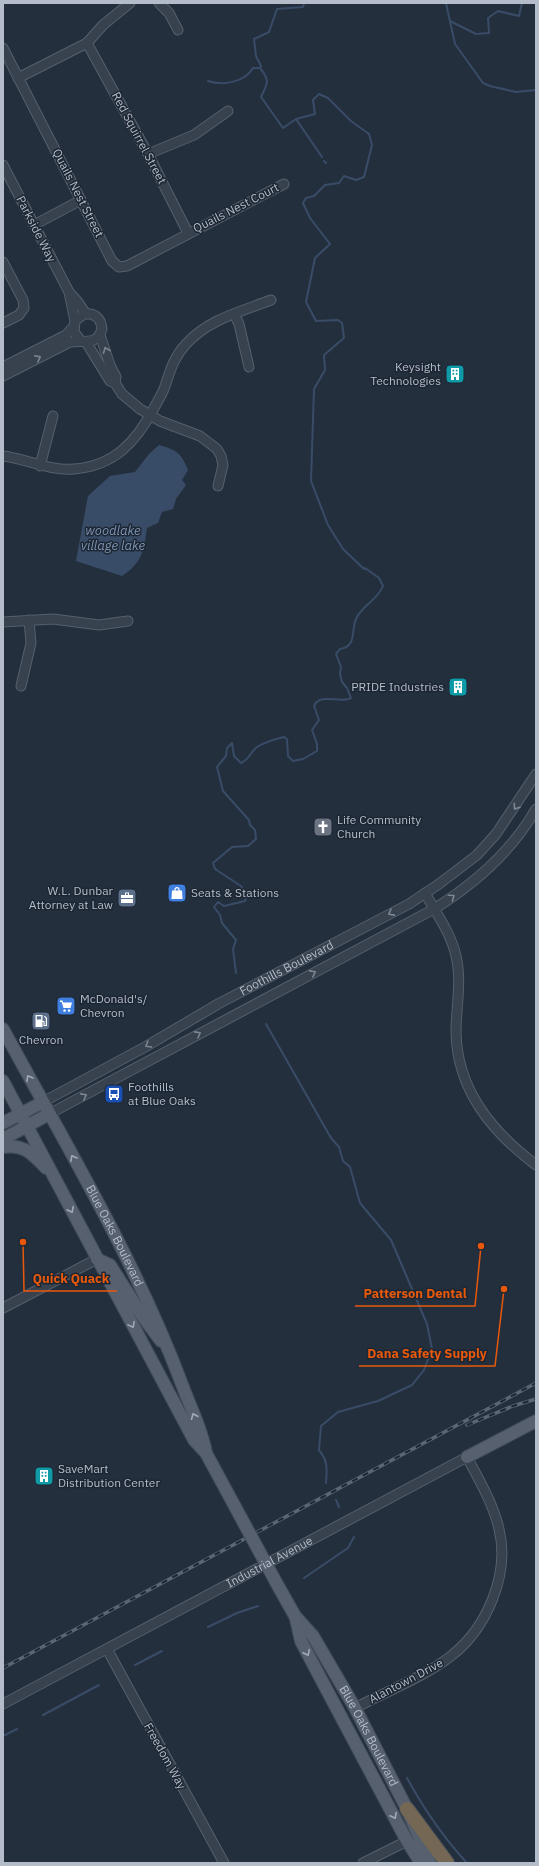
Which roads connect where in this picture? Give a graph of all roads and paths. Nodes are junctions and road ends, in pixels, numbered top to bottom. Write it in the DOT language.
graph roads {
  1 [pos="130,3"];
  2 [pos="159,3"];
  3 [pos="178,30"];
  4 [pos="87,43"];
  5 [pos="3,48"];
  6 [pos="18,78"];
  7 [pos="228,111"];
  8 [pos="148,154"];
  9 [pos="3,165"];
  10 [pos="284,184"];
  11 [pos="82,200"];
  12 [pos="34,225"];
  13 [pos="188,233"];
  14 [pos="3,262"];
  15 [pos="69,292"];
  16 [pos="271,300"];
  17 [pos="86,314"];
  18 [pos="234,314"];
  19 [pos="3,323"];
  20 [pos="74,324"];
  21 [pos="100,335"];
  22 [pos="84,341"];
  23 [pos="3,367"];
  24 [pos="107,367"];
  25 [pos="249,367"];
  26 [pos="3,376"];
  27 [pos="53,416"];
  28 [pos="150,416"];
  29 [pos="3,456"];
  30 [pos="40,466"];
  31 [pos="218,486"];
  32 [pos="29,620"];
  33 [pos="128,621"];
  34 [pos="3,622"];
  35 [pos="21,686"];
  36 [pos="536,774"];
  37 [pos="536,809"];
  38 [pos="425,893"];
  39 [pos="434,909"];
  40 [pos="3,1029"];
  41 [pos="3,1081"];
  42 [pos="42,1102"];
  43 [pos="20,1113"];
  44 [pos="50,1114"];
  45 [pos="3,1123"];
  46 [pos="27,1126"];
  47 [pos="3,1139"];
  48 [pos="3,1147"];
  49 [pos="536,1165"];
  50 [pos="54,1175"];
  51 [pos="97,1258"];
  52 [pos="3,1308"];
  53 [pos="170,1353"];
  54 [pos="536,1421"];
  55 [pos="206,1452"];
  56 [pos="467,1457"];
  57 [pos="295,1616"];
  58 [pos="107,1649"];
  59 [pos="3,1704"];
  60 [pos="355,1708"];
  61 [pos="407,1809"];
  62 [pos="407,1841"];
  63 [pos="427,1862"];
  64 [pos="224,1863"];
  65 [pos="363,1863"];
  66 [pos="448,1863"];
  1 -- 4 [label="street"];
  2 -- 3 [label="street"];
  4 -- 6 [label="street"];
  4 -- 8 [label="street, Red Squirrel Street"];
  5 -- 6 [label="street, Quails Nest Street"];
  6 -- 11 [label="street, Quails Nest Street"];
  7 -- 8 [label="street"];
  8 -- 13 [label="street, Red Squirrel Street"];
  9 -- 12 [label="street, Parkside Way"];
  10 -- 13 [label="street, Quails Nest Court"];
  11 -- 12 [label="street"];
  11 -- 13 [label="street, Quails Nest Street"];
  12 -- 15 [label="street, Parkside Way"];
  14 -- 19 [label="street"];
  15 -- 17 [label="street, Parkside Way"];
  15 -- 20 [label="street, Parkside Way"];
  16 -- 18 [label="street"];
  17 -- 20 [label="street"];
  17 -- 21 [label="street"];
  18 -- 25 [label="street"];
  18 -- 28 [label="street"];
  20 -- 22 [label="street"];
  20 -- 23 [label="street"];
  21 -- 22 [label="street"];
  24 -- 21 [label="street, one-way"];
  22 -- 24 [label="street"];
  26 -- 22 [label="street, one-way"];
  24 -- 28 [label="street"];
  27 -- 30 [label="street"];
  28 -- 30 [label="street"];
  28 -- 31 [label="street"];
  29 -- 30 [label="street"];
  32 -- 33 [label="street"];
  32 -- 34 [label="street"];
  32 -- 35 [label="street"];
  36 -- 38 [label="street, Foothills Boulevard, one-way"];
  39 -- 37 [label="street, Foothills Boulevard, one-way"];
  38 -- 39 [label="street"];
  38 -- 42 [label="street, Foothills Boulevard, one-way"];
  44 -- 39 [label="street, Foothills Boulevard, one-way"];
  39 -- 49 [label="street"];
  42 -- 40 [label="main road, Blue Oaks Boulevard, one-way"];
  41 -- 43 [label="main road, Blue Oaks Boulevard"];
  42 -- 43 [label="main road, Foothills Boulevard"];
  42 -- 44 [label="main road, Blue Oaks Boulevard"];
  43 -- 45 [label="main road, Foothills Boulevard"];
  43 -- 46 [label="main road, Blue Oaks Boulevard"];
  44 -- 46 [label="main road, Foothills Boulevard"];
  53 -- 44 [label="main road, Blue Oaks Boulevard, one-way"];
  46 -- 47 [label="main road, Foothills Boulevard"];
  46 -- 50 [label="main road, Blue Oaks Boulevard"];
  48 -- 50 [label="main road"];
  50 -- 51 [label="main road, Blue Oaks Boulevard, one-way"];
  51 -- 52 [label="street"];
  51 -- 53 [label="main road"];
  51 -- 55 [label="main road, Blue Oaks Boulevard, one-way"];
  55 -- 53 [label="main road, Blue Oaks Boulevard, one-way"];
  54 -- 56 [label="main road, Industrial Avenue"];
  55 -- 57 [label="main road, Blue Oaks Boulevard, bridge"];
  56 -- 58 [label="street, Industrial Avenue"];
  56 -- 60 [label="street, Alantown Drive"];
  57 -- 60 [label="main road, Blue Oaks Boulevard"];
  57 -- 62 [label="main road, Blue Oaks Boulevard, one-way"];
  58 -- 59 [label="street, Industrial Avenue"];
  58 -- 64 [label="street, Freedom Way"];
  60 -- 61 [label="main road, Blue Oaks Boulevard"];
  61 -- 63 [label="main road, Blue Oaks Boulevard"];
  61 -- 66 [label="highway"];
  62 -- 63 [label="main road"];
  62 -- 65 [label="street"];
}
